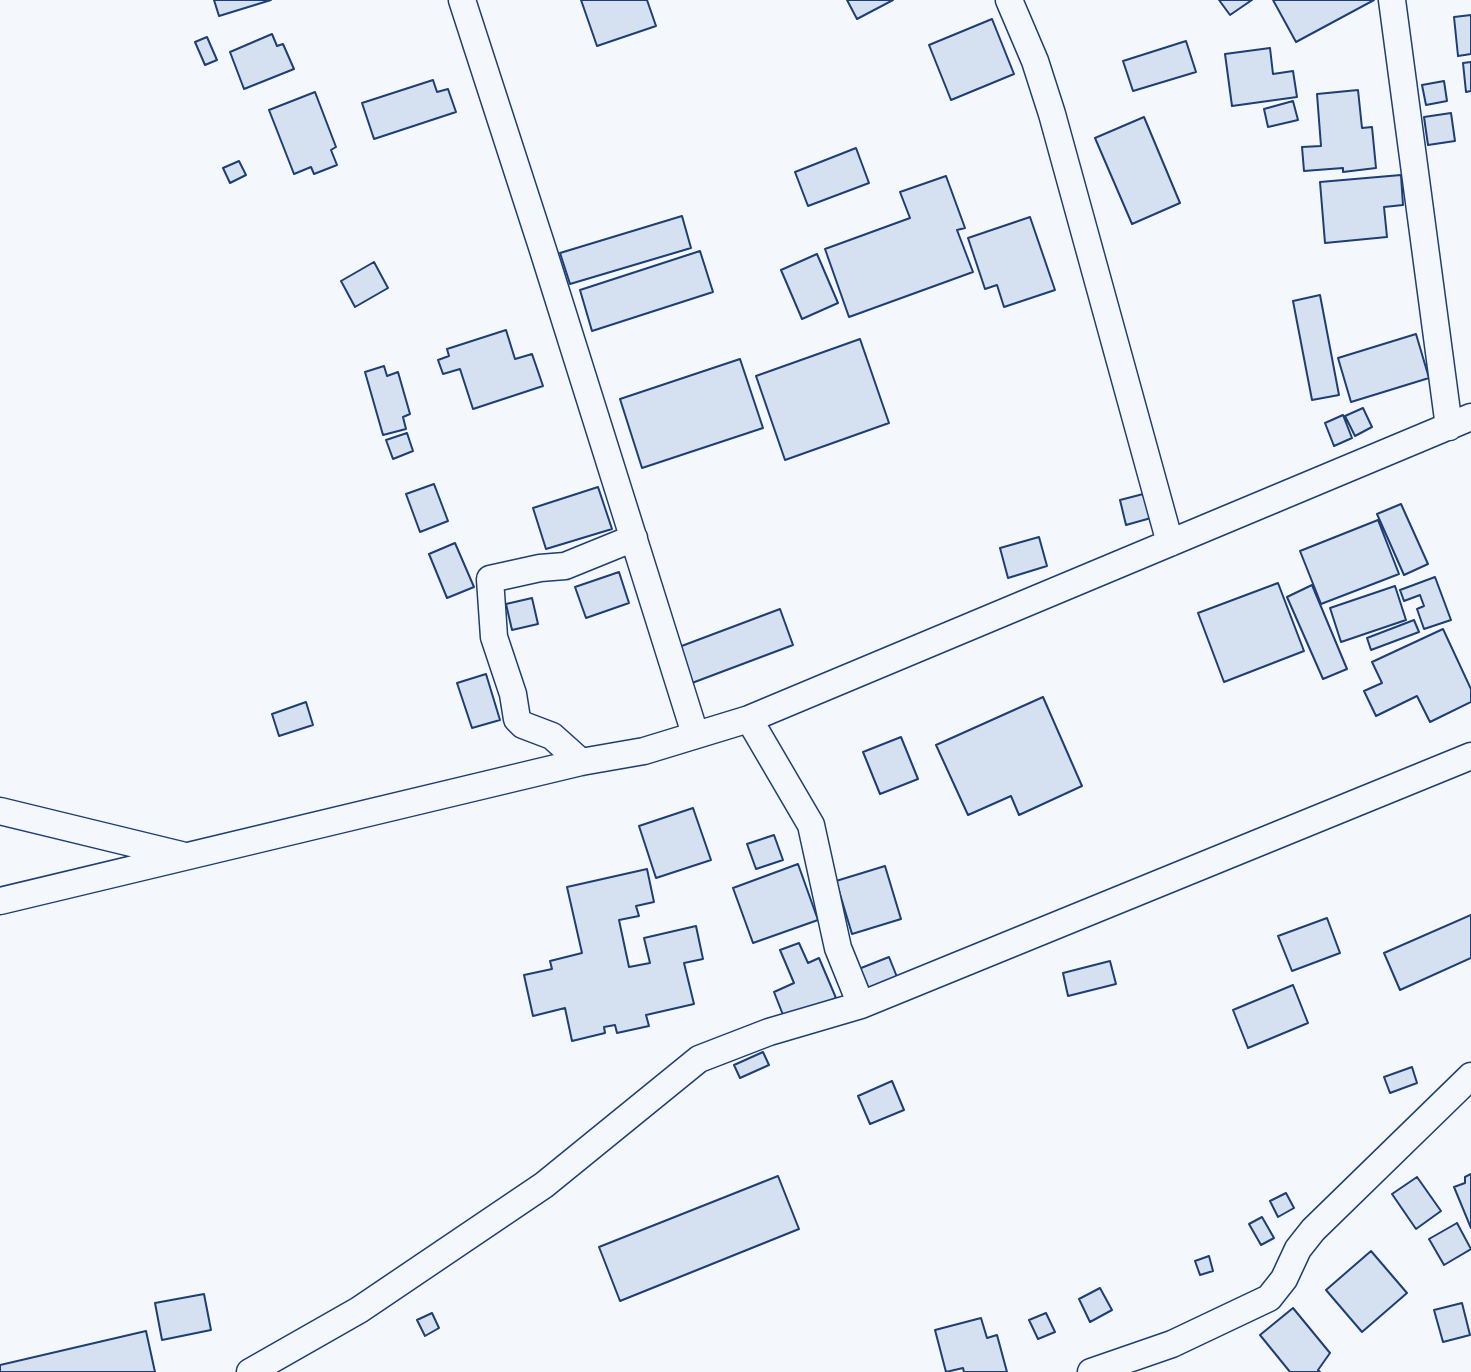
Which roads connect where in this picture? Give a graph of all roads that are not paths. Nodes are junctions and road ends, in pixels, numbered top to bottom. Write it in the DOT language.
graph roads {
  1 [pos="462,0"];
  2 [pos="1009,0"];
  3 [pos="1392,0"];
  4 [pos="1460,422"];
  5 [pos="634,538"];
  6 [pos="1170,543"];
  7 [pos="749,719"];
  8 [pos="695,734"];
  9 [pos="1471,756"];
  10 [pos="581,762"];
  11 [pos="0,811"];
  12 [pos="189,857"];
  13 [pos="0,901"];
  14 [pos="861,1005"];
  15 [pos="1471,1076"];
  16 [pos="250,1372"];
  17 [pos="1091,1372"];
  1 -- 5 [label="street"];
  2 -- 6 [label="street"];
  3 -- 4 [label="street"];
  4 -- 6 [label="street"];
  5 -- 8 [label="street"];
  5 -- 10 [label="street"];
  6 -- 7 [label="street"];
  7 -- 8 [label="street"];
  7 -- 14 [label="street"];
  8 -- 10 [label="street"];
  9 -- 14 [label="street"];
  10 -- 12 [label="street"];
  11 -- 12 [label="street"];
  12 -- 13 [label="street"];
  14 -- 16 [label="street"];
  15 -- 17 [label="street"];
}
